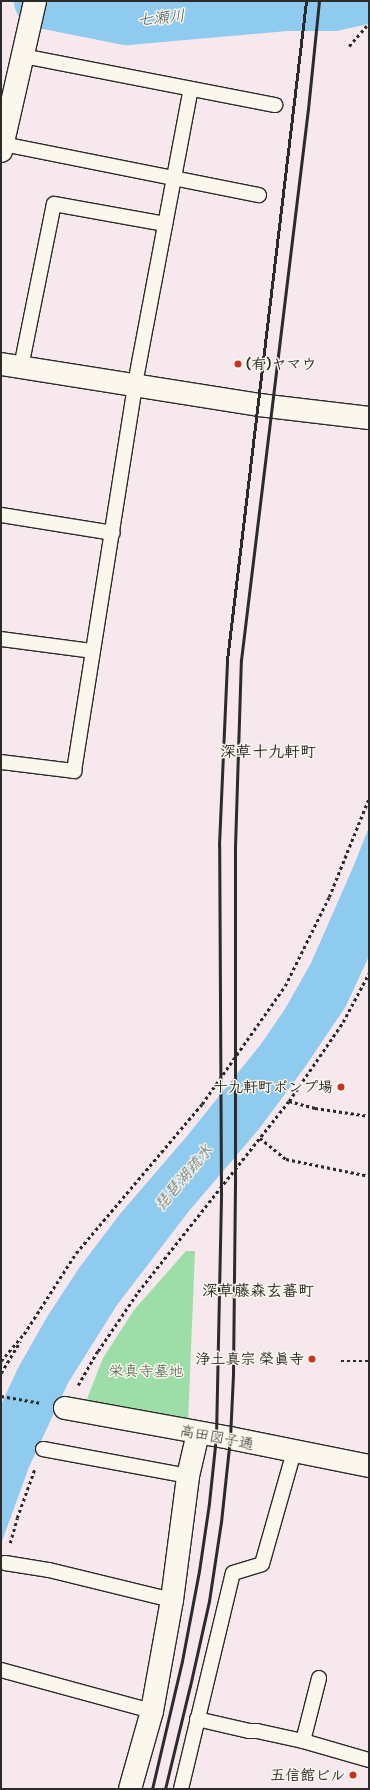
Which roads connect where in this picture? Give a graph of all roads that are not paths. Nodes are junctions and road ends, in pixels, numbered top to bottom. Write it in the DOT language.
graph roads {
  1 [pos="34,5"];
  2 [pos="23,56"];
  3 [pos="191,89"];
  4 [pos="275,105"];
  5 [pos="2,147"];
  6 [pos="174,177"];
  7 [pos="259,196"];
  8 [pos="165,224"];
  9 [pos="11,366"];
  10 [pos="135,384"];
  11 [pos="369,418"];
  12 [pos="1,515"];
  13 [pos="113,533"];
  14 [pos="1,639"];
  15 [pos="92,651"];
  16 [pos="1,762"];
  17 [pos="55,1406"];
  18 [pos="198,1433"];
  19 [pos="43,1449"];
  20 [pos="294,1452"];
  21 [pos="369,1466"];
  22 [pos="188,1476"];
  23 [pos="5,1563"];
  24 [pos="172,1600"];
  25 [pos="1,1670"];
  26 [pos="319,1678"];
  27 [pos="152,1711"];
  28 [pos="197,1719"];
  29 [pos="303,1741"];
  30 [pos="369,1760"];
  31 [pos="130,1789"];
  32 [pos="181,1789"];
  1 -- 2 [label="street"];
  2 -- 3 [label="lane"];
  2 -- 5 [label="street"];
  3 -- 4 [label="lane"];
  3 -- 6 [label="lane"];
  5 -- 6 [label="lane"];
  6 -- 7 [label="lane"];
  6 -- 8 [label="lane"];
  8 -- 9 [label="lane"];
  8 -- 10 [label="lane"];
  9 -- 10 [label="street"];
  10 -- 11 [label="street"];
  10 -- 13 [label="lane"];
  12 -- 13 [label="lane"];
  13 -- 15 [label="lane"];
  14 -- 15 [label="lane"];
  15 -- 16 [label="lane"];
  17 -- 18 [label="street, 高田図子通"];
  18 -- 20 [label="street, 高田図子通"];
  18 -- 22 [label="street"];
  19 -- 22 [label="lane"];
  20 -- 21 [label="street, 高田図子通"];
  20 -- 28 [label="lane"];
  22 -- 24 [label="street"];
  23 -- 24 [label="lane"];
  24 -- 27 [label="street"];
  25 -- 27 [label="lane"];
  26 -- 29 [label="lane"];
  27 -- 31 [label="street"];
  28 -- 29 [label="lane"];
  28 -- 32 [label="lane"];
  29 -- 30 [label="lane"];
}
